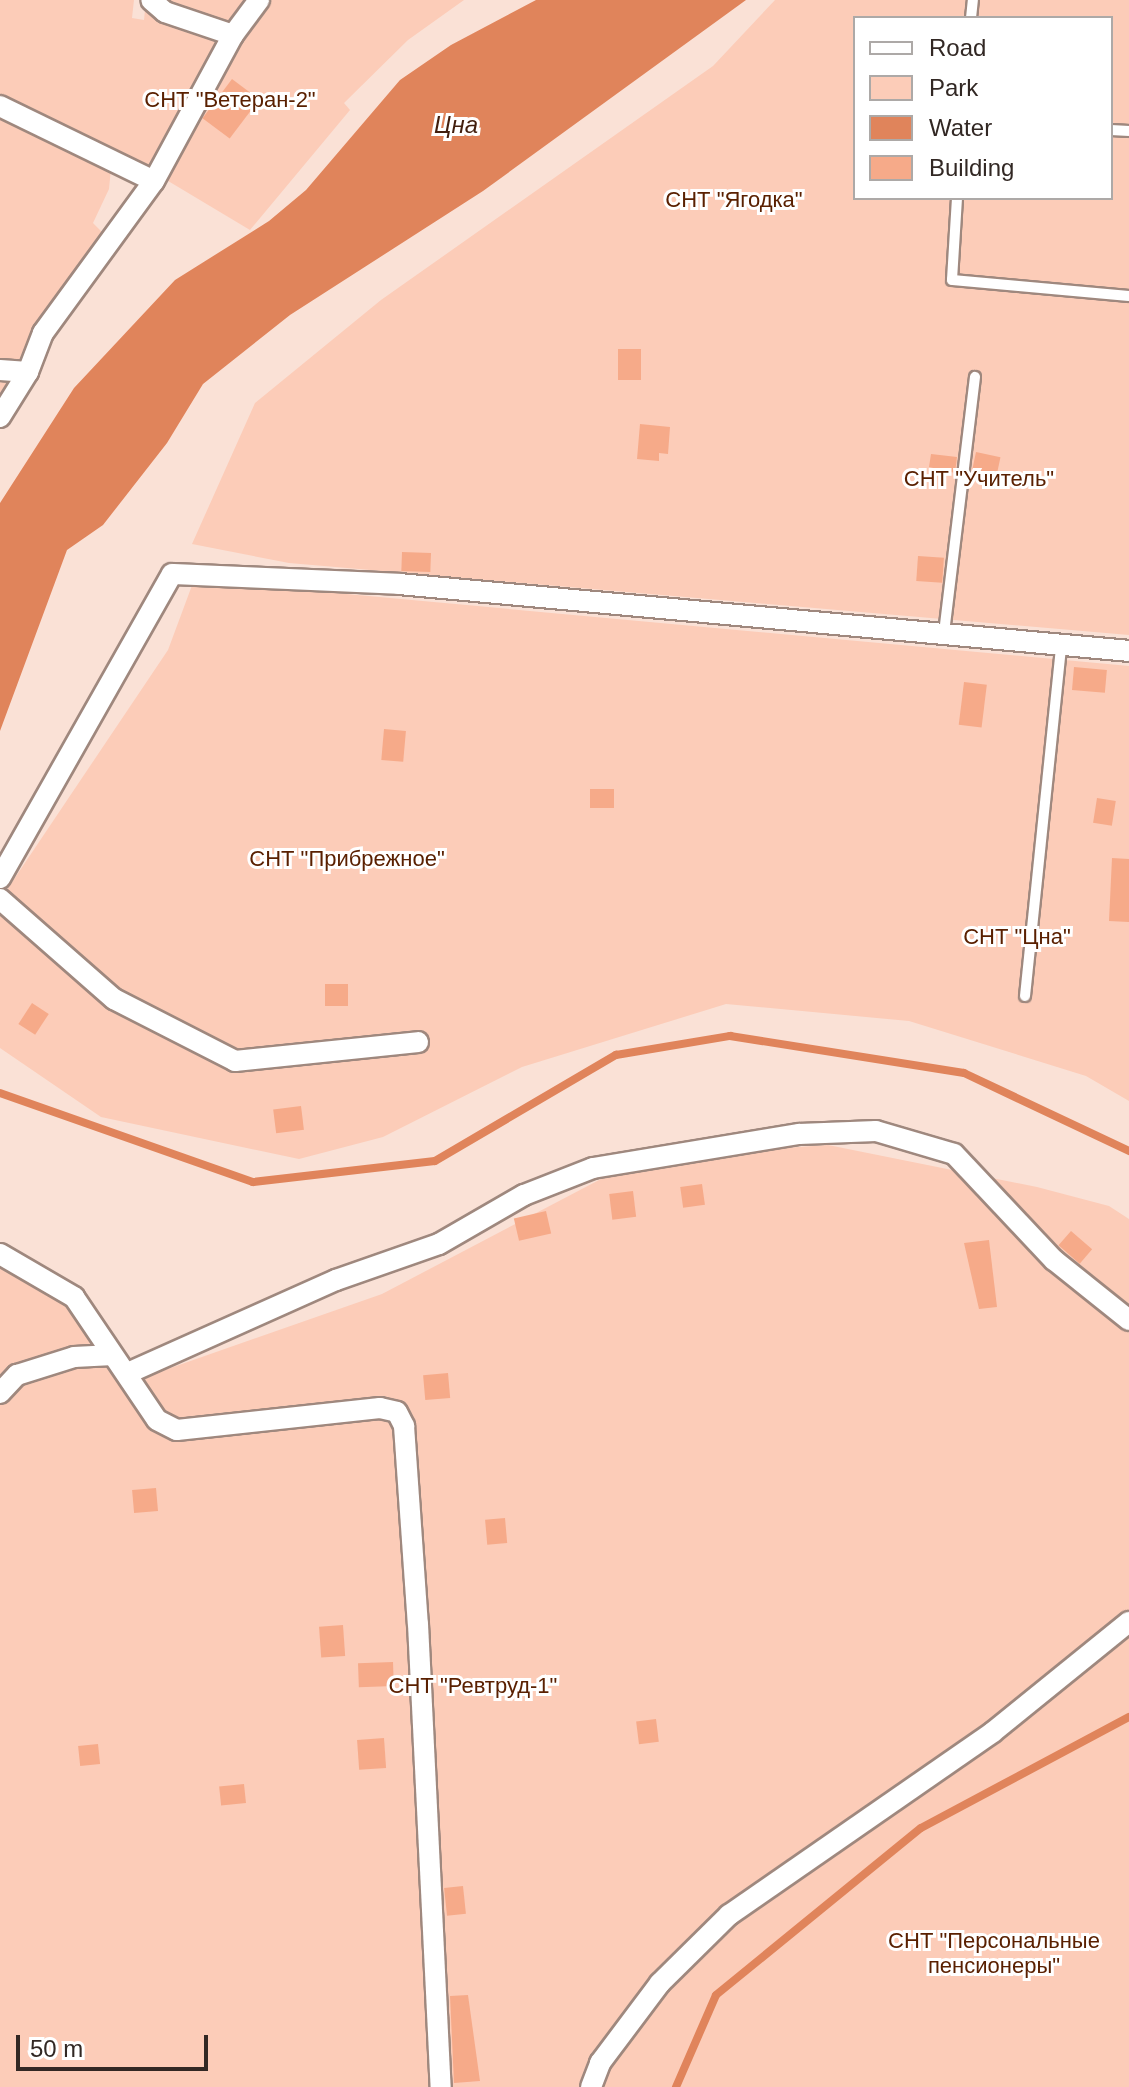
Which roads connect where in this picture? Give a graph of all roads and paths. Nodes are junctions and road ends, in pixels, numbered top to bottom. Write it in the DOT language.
graph roads {
  1 [pos="151,0"];
  2 [pos="259,0"];
  3 [pos="233,35"];
  4 [pos="0,106"];
  5 [pos="154,181"];
  6 [pos="957,200"];
  7 [pos="1129,296"];
  8 [pos="0,370"];
  9 [pos="28,372"];
  10 [pos="975,377"];
  11 [pos="0,417"];
  12 [pos="944,633"];
  13 [pos="1061,645"];
  14 [pos="1129,651"];
  15 [pos="0,878"];
  16 [pos="0,899"];
  17 [pos="1025,996"];
  18 [pos="418,1042"];
  19 [pos="0,1254"];
  20 [pos="1129,1320"];
  21 [pos="108,1355"];
  22 [pos="128,1373"];
  23 [pos="0,1393"];
  24 [pos="1129,1622"];
  25 [pos="441,2087"];
  26 [pos="591,2087"];
  1 -- 3 [label="street"];
  2 -- 3 [label="street"];
  3 -- 5 [label="street"];
  4 -- 5 [label="street"];
  5 -- 9 [label="street"];
  6 -- 7 [label="lane"];
  8 -- 9 [label="street"];
  9 -- 11 [label="street"];
  10 -- 12 [label="lane"];
  12 -- 13 [label="street"];
  12 -- 15 [label="street"];
  13 -- 14 [label="street"];
  13 -- 17 [label="lane"];
  16 -- 18 [label="street"];
  19 -- 21 [label="street"];
  20 -- 22 [label="street"];
  21 -- 22 [label="street"];
  21 -- 23 [label="street"];
  22 -- 25 [label="street"];
  24 -- 26 [label="street"];
}
